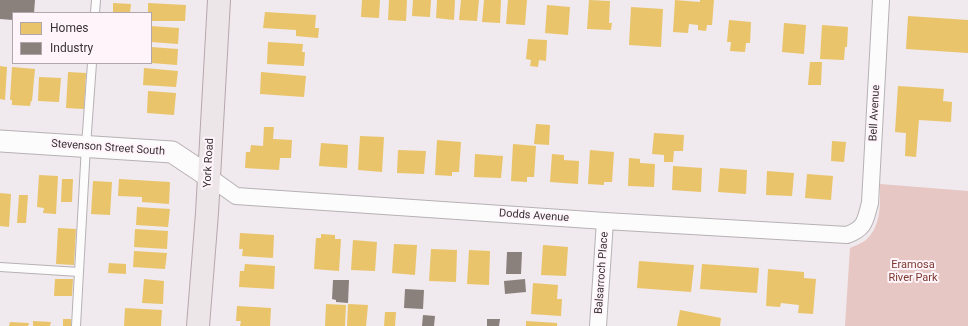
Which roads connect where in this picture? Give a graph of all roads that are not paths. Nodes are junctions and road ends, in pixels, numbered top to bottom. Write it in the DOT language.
graph roads {
  1 [pos="96,0"];
  2 [pos="218,0"];
  3 [pos="881,0"];
  4 [pos="95,12"];
  5 [pos="92,64"];
  6 [pos="0,142"];
  7 [pos="86,146"];
  8 [pos="208,176"];
  9 [pos="605,221"];
  10 [pos="864,225"];
  11 [pos="0,267"];
  12 [pos="79,272"];
  13 [pos="76,326"];
  14 [pos="198,326"];
  15 [pos="598,326"];
  1 -- 4 [label="lane"];
  2 -- 8 [label="main road, York Road"];
  3 -- 10 [label="street, Bell Avenue"];
  5 -- 7 [label="lane"];
  6 -- 7 [label="street, Stevenson Street South"];
  7 -- 8 [label="street, Stevenson Street South"];
  7 -- 12 [label="lane"];
  8 -- 9 [label="street, Dodds Avenue"];
  8 -- 14 [label="main road, York Road"];
  9 -- 10 [label="street, Dodds Avenue"];
  9 -- 15 [label="street, Balsarroch Place"];
  11 -- 12 [label="lane"];
  12 -- 13 [label="lane"];
}
